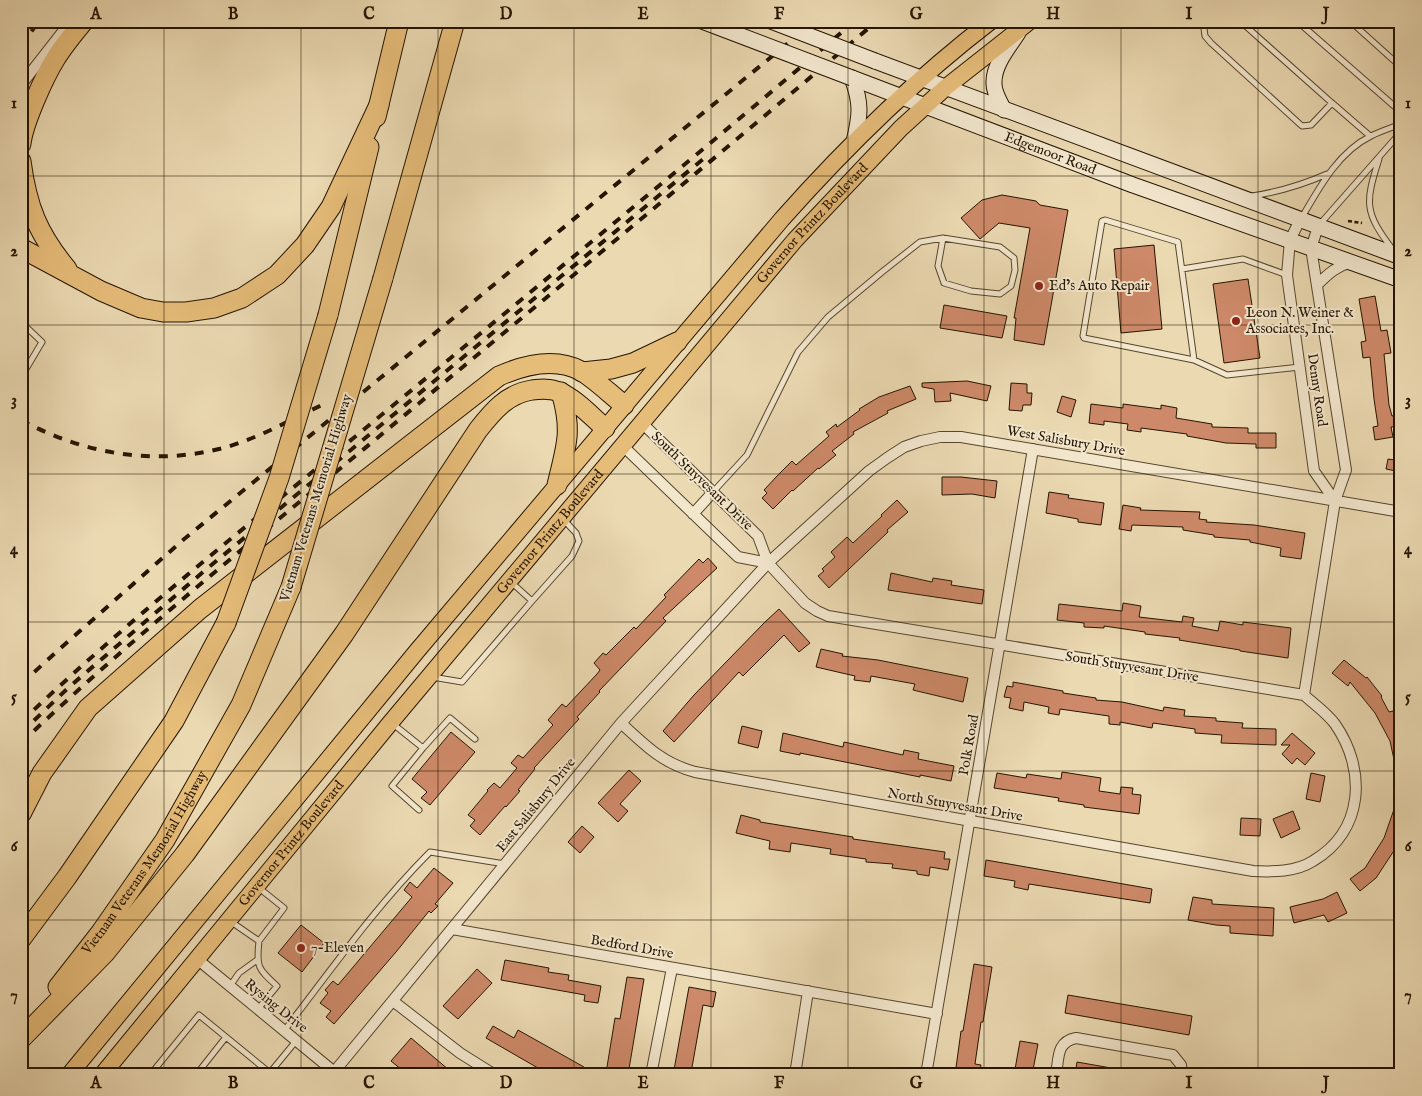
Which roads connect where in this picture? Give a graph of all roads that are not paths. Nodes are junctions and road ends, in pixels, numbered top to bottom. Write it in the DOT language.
graph roads {
  1 [pos="71,21"];
  2 [pos="84,21"];
  3 [pos="399,21"];
  4 [pos="702,21"];
  5 [pos="771,21"];
  6 [pos="991,21"];
  7 [pos="1203,21"];
  8 [pos="1240,21"];
  9 [pos="1296,21"];
  10 [pos="1350,21"];
  11 [pos="1026,24"];
  12 [pos="454,25"];
  13 [pos="1401,66"];
  14 [pos="852,78"];
  15 [pos="922,79"];
  16 [pos="21,85"];
  17 [pos="945,88"];
  18 [pos="901,97"];
  19 [pos="1332,103"];
  20 [pos="379,105"];
  21 [pos="925,106"];
  22 [pos="1004,110"];
  23 [pos="1401,112"];
  24 [pos="1401,124"];
  25 [pos="1401,132"];
  26 [pos="1370,136"];
  27 [pos="854,142"];
  28 [pos="21,144"];
  29 [pos="1380,156"];
  30 [pos="21,161"];
  31 [pos="1328,174"];
  32 [pos="1242,197"];
  33 [pos="1300,220"];
  34 [pos="1318,226"];
  35 [pos="943,238"];
  36 [pos="1290,240"];
  37 [pos="21,248"];
  38 [pos="1312,248"];
  39 [pos="1399,256"];
  40 [pos="1352,262"];
  41 [pos="1182,269"];
  42 [pos="1287,275"];
  43 [pos="73,276"];
  44 [pos="1401,280"];
  45 [pos="1318,284"];
  46 [pos="21,322"];
  47 [pos="677,342"];
  48 [pos="1194,360"];
  49 [pos="21,366"];
  50 [pos="1300,367"];
  51 [pos="582,372"];
  52 [pos="561,392"];
  53 [pos="624,405"];
  54 [pos="642,423"];
  55 [pos="605,428"];
  56 [pos="623,446"];
  57 [pos="1033,449"];
  58 [pos="557,485"];
  59 [pos="713,492"];
  60 [pos="1335,501"];
  61 [pos="1401,512"];
  62 [pos="693,514"];
  63 [pos="562,518"];
  64 [pos="768,563"];
  65 [pos="509,581"];
  66 [pos="532,601"];
  67 [pos="1000,645"];
  68 [pos="417,651"];
  69 [pos="429,677"];
  70 [pos="1304,695"];
  71 [pos="391,722"];
  72 [pos="621,723"];
  73 [pos="475,739"];
  74 [pos="423,748"];
  75 [pos="419,810"];
  76 [pos="21,814"];
  77 [pos="970,821"];
  78 [pos="505,864"];
  79 [pos="257,886"];
  80 [pos="228,920"];
  81 [pos="452,929"];
  82 [pos="21,939"];
  83 [pos="259,941"];
  84 [pos="177,943"];
  85 [pos="197,959"];
  86 [pos="257,960"];
  87 [pos="672,968"];
  88 [pos="230,986"];
  89 [pos="808,992"];
  90 [pos="393,1001"];
  91 [pos="258,1009"];
  92 [pos="937,1014"];
  93 [pos="284,1031"];
  94 [pos="21,1033"];
  95 [pos="226,1037"];
  96 [pos="21,1039"];
  97 [pos="296,1041"];
  98 [pos="336,1073"];
  99 [pos="269,1074"];
  100 [pos="69,1075"];
  101 [pos="102,1075"];
  102 [pos="150,1075"];
  103 [pos="196,1075"];
  104 [pos="495,1075"];
  105 [pos="651,1075"];
  106 [pos="794,1075"];
  107 [pos="926,1075"];
  108 [pos="1056,1075"];
  109 [pos="1182,1075"];
  1 -- 16 [label="street"];
  2 -- 28 [label="highway"];
  3 -- 20 [label="highway"];
  4 -- 14 [label="main road, Edgemoor Road, bridge"];
  5 -- 15 [label="main road, Edgemoor Road, bridge"];
  6 -- 15 [label="main road, Governor Printz Boulevard"];
  7 -- 19 [label="lane"];
  8 -- 19 [label="lane"];
  9 -- 23 [label="lane"];
  10 -- 13 [label="lane"];
  11 -- 17 [label="main road, Governor Printz Boulevard"];
  11 -- 22 [label="main road"];
  12 -- 94 [label="highway, Vietnam Veterans Memorial Highway, bridge"];
  14 -- 18 [label="main road, Edgemoor Road"];
  14 -- 27 [label="main road"];
  15 -- 17 [label="main road, Edgemoor Road"];
  15 -- 18 [label="main road, Governor Printz Boulevard"];
  17 -- 21 [label="main road, Governor Printz Boulevard"];
  17 -- 22 [label="main road, Edgemoor Road"];
  18 -- 21 [label="main road, Edgemoor Road"];
  18 -- 27 [label="main road, Governor Printz Boulevard"];
  19 -- 26 [label="lane"];
  20 -- 43 [label="highway"];
  20 -- 82 [label="highway, bridge"];
  21 -- 36 [label="main road, Edgemoor Road"];
  21 -- 54 [label="main road, Governor Printz Boulevard"];
  22 -- 32 [label="main road, Edgemoor Road"];
  24 -- 26 [label="lane"];
  25 -- 29 [label="lane"];
  26 -- 31 [label="lane"];
  27 -- 47 [label="main road, Governor Printz Boulevard"];
  29 -- 34 [label="lane"];
  29 -- 39 [label="lane"];
  30 -- 43 [label="highway"];
  31 -- 32 [label="lane"];
  31 -- 33 [label="lane"];
  32 -- 33 [label="main road, Edgemoor Road"];
  33 -- 34 [label="main road, Edgemoor Road"];
  33 -- 36 [label="street, Denny Road"];
  34 -- 38 [label="street, Denny Road"];
  34 -- 39 [label="main road, Edgemoor Road"];
  35 -- 35 [label="lane"];
  35 -- 59 [label="lane"];
  36 -- 38 [label="main road, Edgemoor Road"];
  36 -- 42 [label="street, Denny Road"];
  37 -- 43 [label="highway"];
  38 -- 40 [label="main road, Edgemoor Road"];
  38 -- 45 [label="street, Denny Road"];
  40 -- 44 [label="main road, Edgemoor Road"];
  40 -- 45 [label="street"];
  41 -- 42 [label="lane"];
  41 -- 48 [label="lane"];
  41 -- 48 [label="lane"];
  42 -- 50 [label="street, Denny Road"];
  45 -- 60 [label="street, Denny Road"];
  46 -- 49 [label="lane"];
  47 -- 51 [label="highway"];
  47 -- 53 [label="main road, Governor Printz Boulevard"];
  48 -- 50 [label="lane"];
  50 -- 60 [label="street, Denny Road"];
  51 -- 53 [label="highway"];
  51 -- 76 [label="highway"];
  52 -- 55 [label="highway"];
  52 -- 58 [label="highway"];
  52 -- 96 [label="highway"];
  53 -- 54 [label="main road, South Stuyvesant Drive"];
  53 -- 55 [label="main road, Governor Printz Boulevard"];
  54 -- 56 [label="main road, Governor Printz Boulevard"];
  54 -- 59 [label="street, South Stuyvesant Drive"];
  55 -- 56 [label="main road"];
  55 -- 58 [label="main road, Governor Printz Boulevard"];
  56 -- 62 [label="street"];
  56 -- 63 [label="main road, Governor Printz Boulevard"];
  57 -- 60 [label="street, West Salisbury Drive"];
  57 -- 64 [label="street, West Salisbury Drive"];
  57 -- 67 [label="street, Polk Road"];
  58 -- 68 [label="main road, Governor Printz Boulevard"];
  59 -- 62 [label="street"];
  59 -- 64 [label="street, South Stuyvesant Drive"];
  60 -- 61 [label="street, West Salisbury Drive"];
  60 -- 70 [label="street, Denny Road"];
  62 -- 64 [label="street"];
  63 -- 65 [label="main road, Governor Printz Boulevard"];
  63 -- 66 [label="lane"];
  64 -- 67 [label="street, South Stuyvesant Drive"];
  64 -- 72 [label="street, East Salisbury Drive"];
  65 -- 66 [label="lane"];
  65 -- 69 [label="main road, Governor Printz Boulevard"];
  66 -- 69 [label="lane"];
  67 -- 70 [label="street, South Stuyvesant Drive"];
  67 -- 77 [label="street, Polk Road"];
  68 -- 69 [label="main road"];
  68 -- 84 [label="main road, Governor Printz Boulevard"];
  69 -- 71 [label="main road, Governor Printz Boulevard"];
  70 -- 77 [label="street, North Stuyvesant Drive"];
  71 -- 74 [label="lane"];
  71 -- 79 [label="main road, Governor Printz Boulevard"];
  72 -- 77 [label="street, North Stuyvesant Drive"];
  72 -- 78 [label="street, East Salisbury Drive"];
  73 -- 74 [label="lane"];
  74 -- 75 [label="lane"];
  77 -- 92 [label="street, Polk Road"];
  78 -- 81 [label="street, East Salisbury Drive"];
  78 -- 93 [label="lane"];
  79 -- 80 [label="main road, Governor Printz Boulevard"];
  79 -- 83 [label="lane"];
  80 -- 83 [label="lane"];
  80 -- 85 [label="main road, Governor Printz Boulevard"];
  81 -- 87 [label="street, Bedford Drive"];
  81 -- 90 [label="street, East Salisbury Drive"];
  83 -- 86 [label="lane"];
  84 -- 85 [label="main road"];
  84 -- 100 [label="main road, Governor Printz Boulevard"];
  85 -- 88 [label="street, Rysing Drive"];
  85 -- 101 [label="main road, Governor Printz Boulevard"];
  86 -- 88 [label="lane"];
  86 -- 91 [label="lane"];
  87 -- 89 [label="street, Bedford Drive"];
  87 -- 105 [label="street"];
  88 -- 91 [label="street, Rysing Drive"];
  89 -- 92 [label="street, Bedford Drive"];
  89 -- 106 [label="street"];
  90 -- 98 [label="street, East Salisbury Drive"];
  90 -- 104 [label="street"];
  91 -- 93 [label="street, Rysing Drive"];
  92 -- 107 [label="street, Polk Road"];
  93 -- 97 [label="street, Rysing Drive"];
  95 -- 99 [label="lane"];
  95 -- 102 [label="lane"];
  95 -- 103 [label="lane"];
  97 -- 98 [label="street, Rysing Drive"];
  97 -- 99 [label="lane"];
  108 -- 109 [label="street"];
}
